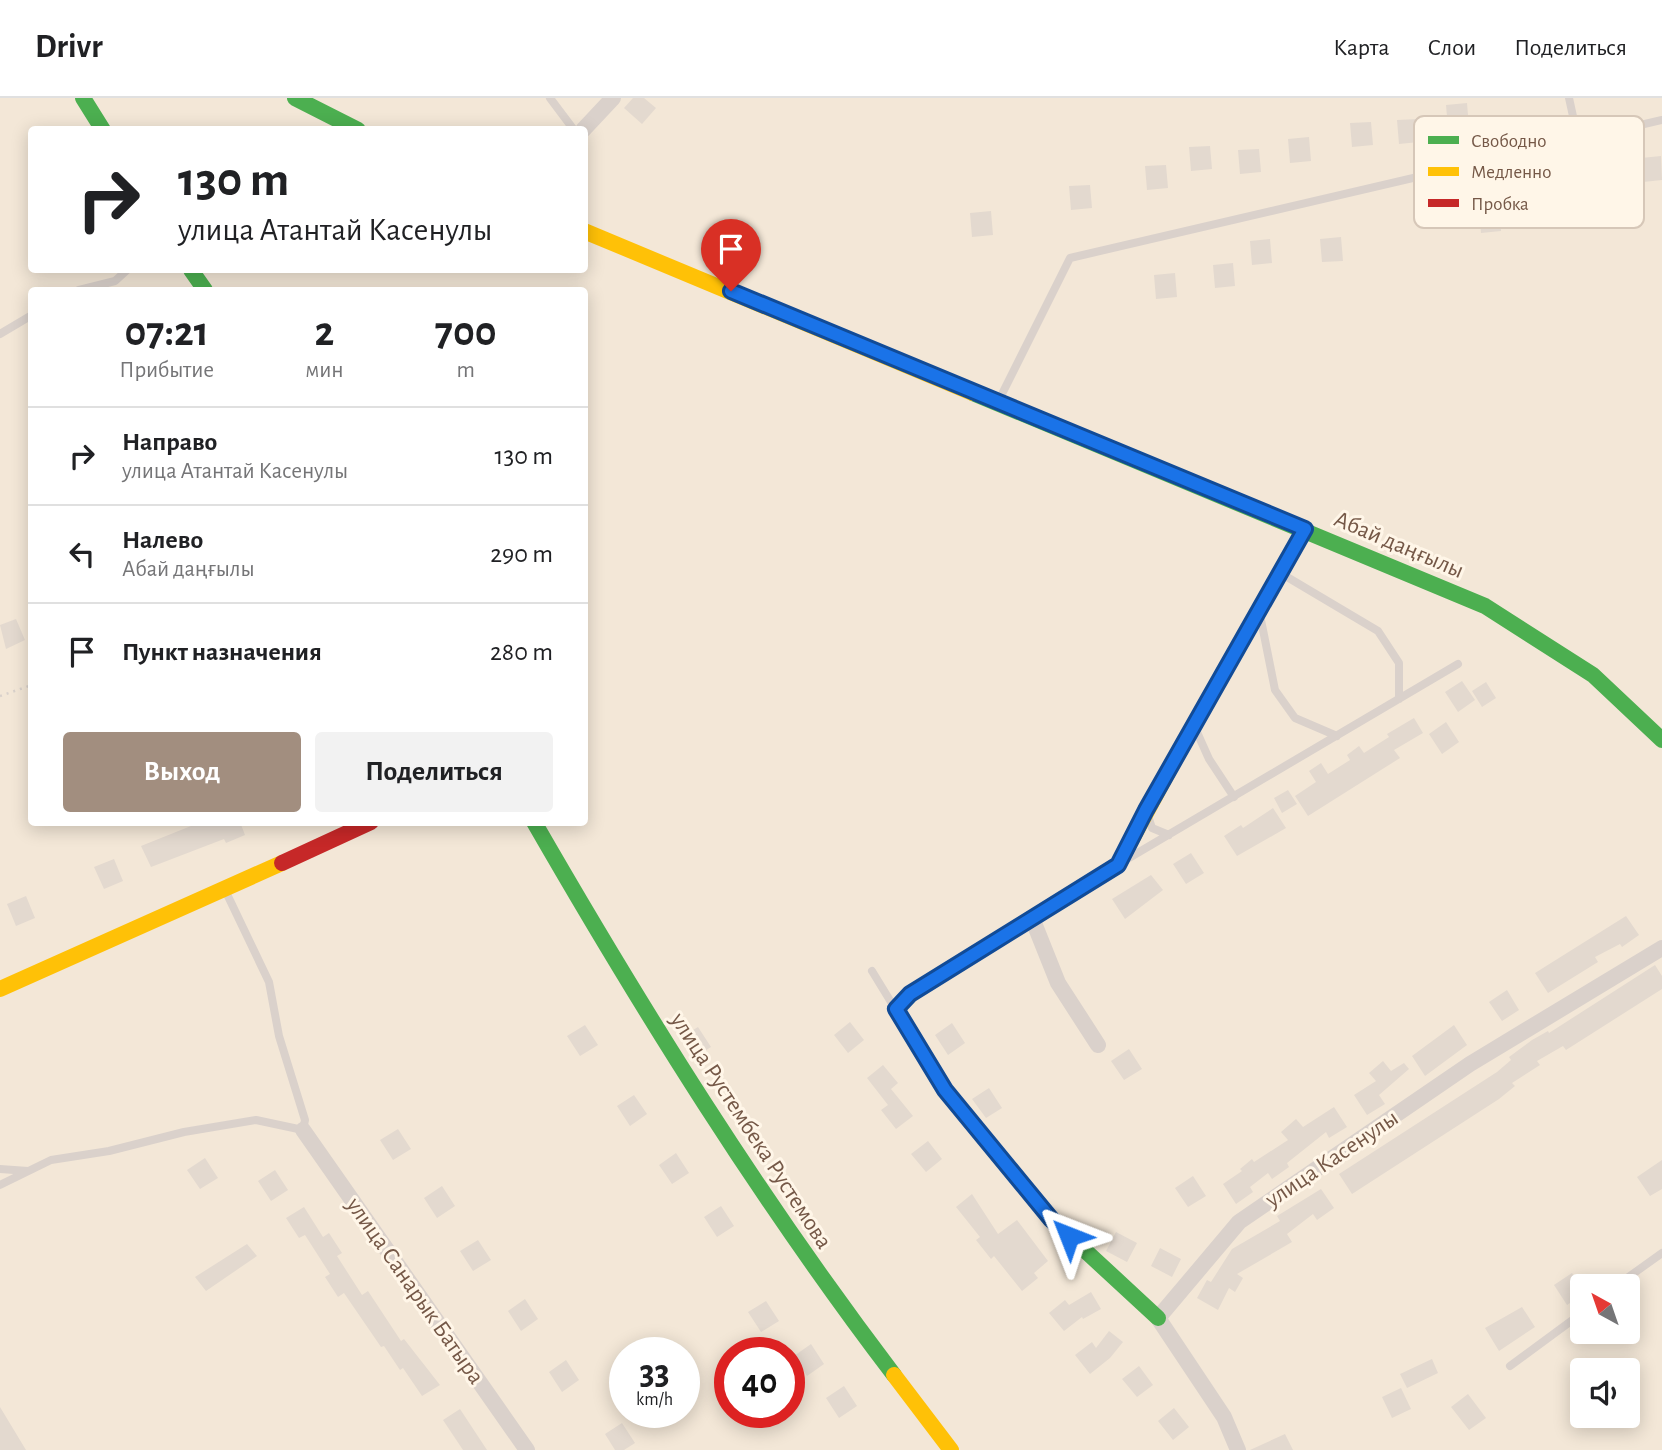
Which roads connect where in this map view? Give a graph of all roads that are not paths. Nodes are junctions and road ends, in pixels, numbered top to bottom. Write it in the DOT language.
graph roads {
  1 [pos="83,98"];
  2 [pos="295,98"];
  3 [pos="551,98"];
  4 [pos="612,98"];
  5 [pos="1569,98"];
  6 [pos="1573,116"];
  7 [pos="1662,120"];
  8 [pos="1644,124"];
  9 [pos="100,126"];
  10 [pos="350,126"];
  11 [pos="571,126"];
  12 [pos="587,126"];
  13 [pos="1414,177"];
  14 [pos="588,233"];
  15 [pos="123,273"];
  16 [pos="91,287"];
  17 [pos="28,317"];
  18 [pos="0,334"];
  19 [pos="999,402"];
  20 [pos="1305,529"];
  21 [pos="1280,572"];
  22 [pos="1258,610"];
  23 [pos="1458,664"];
  24 [pos="1399,699"];
  25 [pos="1194,724"];
  26 [pos="1337,736"];
  27 [pos="1662,740"];
  28 [pos="1234,797"];
  29 [pos="1146,810"];
  30 [pos="363,826"];
  31 [pos="536,826"];
  32 [pos="1170,835"];
  33 [pos="1118,865"];
  34 [pos="225,891"];
  35 [pos="1032,918"];
  36 [pos="1662,948"];
  37 [pos="872,971"];
  38 [pos="0,989"];
  39 [pos="896,1009"];
  40 [pos="1098,1045"];
  41 [pos="303,1130"];
  42 [pos="0,1169"];
  43 [pos="28,1171"];
  44 [pos="0,1185"];
  45 [pos="1662,1253"];
  46 [pos="1633,1274"];
  47 [pos="1158,1318"];
  48 [pos="1570,1322"];
  49 [pos="1510,1366"];
  50 [pos="527,1450"];
  51 [pos="951,1450"];
  52 [pos="1238,1450"];
  1 -- 9 [label="street"];
  2 -- 10 [label="street"];
  3 -- 11 [label="lane"];
  4 -- 12 [label="street"];
  5 -- 6 [label="lane"];
  7 -- 8 [label="lane"];
  13 -- 19 [label="lane"];
  14 -- 19 [label="street, Абай даңғылы"];
  15 -- 16 [label="lane"];
  17 -- 18 [label="lane"];
  19 -- 20 [label="street, Абай даңғылы"];
  20 -- 21 [label="street"];
  20 -- 27 [label="street, Абай даңғылы"];
  21 -- 22 [label="street"];
  21 -- 24 [label="lane"];
  22 -- 25 [label="street"];
  22 -- 26 [label="lane"];
  23 -- 24 [label="lane"];
  24 -- 26 [label="lane"];
  25 -- 28 [label="lane"];
  25 -- 29 [label="street"];
  26 -- 28 [label="lane"];
  28 -- 32 [label="lane"];
  29 -- 32 [label="lane"];
  29 -- 33 [label="street"];
  30 -- 34 [label="street"];
  31 -- 51 [label="street, улица Рустембека Рустемова"];
  32 -- 33 [label="lane"];
  33 -- 35 [label="street"];
  34 -- 38 [label="street"];
  34 -- 41 [label="lane"];
  35 -- 39 [label="street"];
  35 -- 40 [label="street"];
  36 -- 47 [label="street, улица Касенулы"];
  37 -- 39 [label="lane"];
  39 -- 47 [label="street"];
  41 -- 43 [label="lane"];
  41 -- 50 [label="street, улица Санарык Батыра"];
  42 -- 43 [label="lane"];
  43 -- 44 [label="lane"];
  45 -- 46 [label="lane"];
  47 -- 52 [label="street"];
  48 -- 49 [label="lane"];
}
